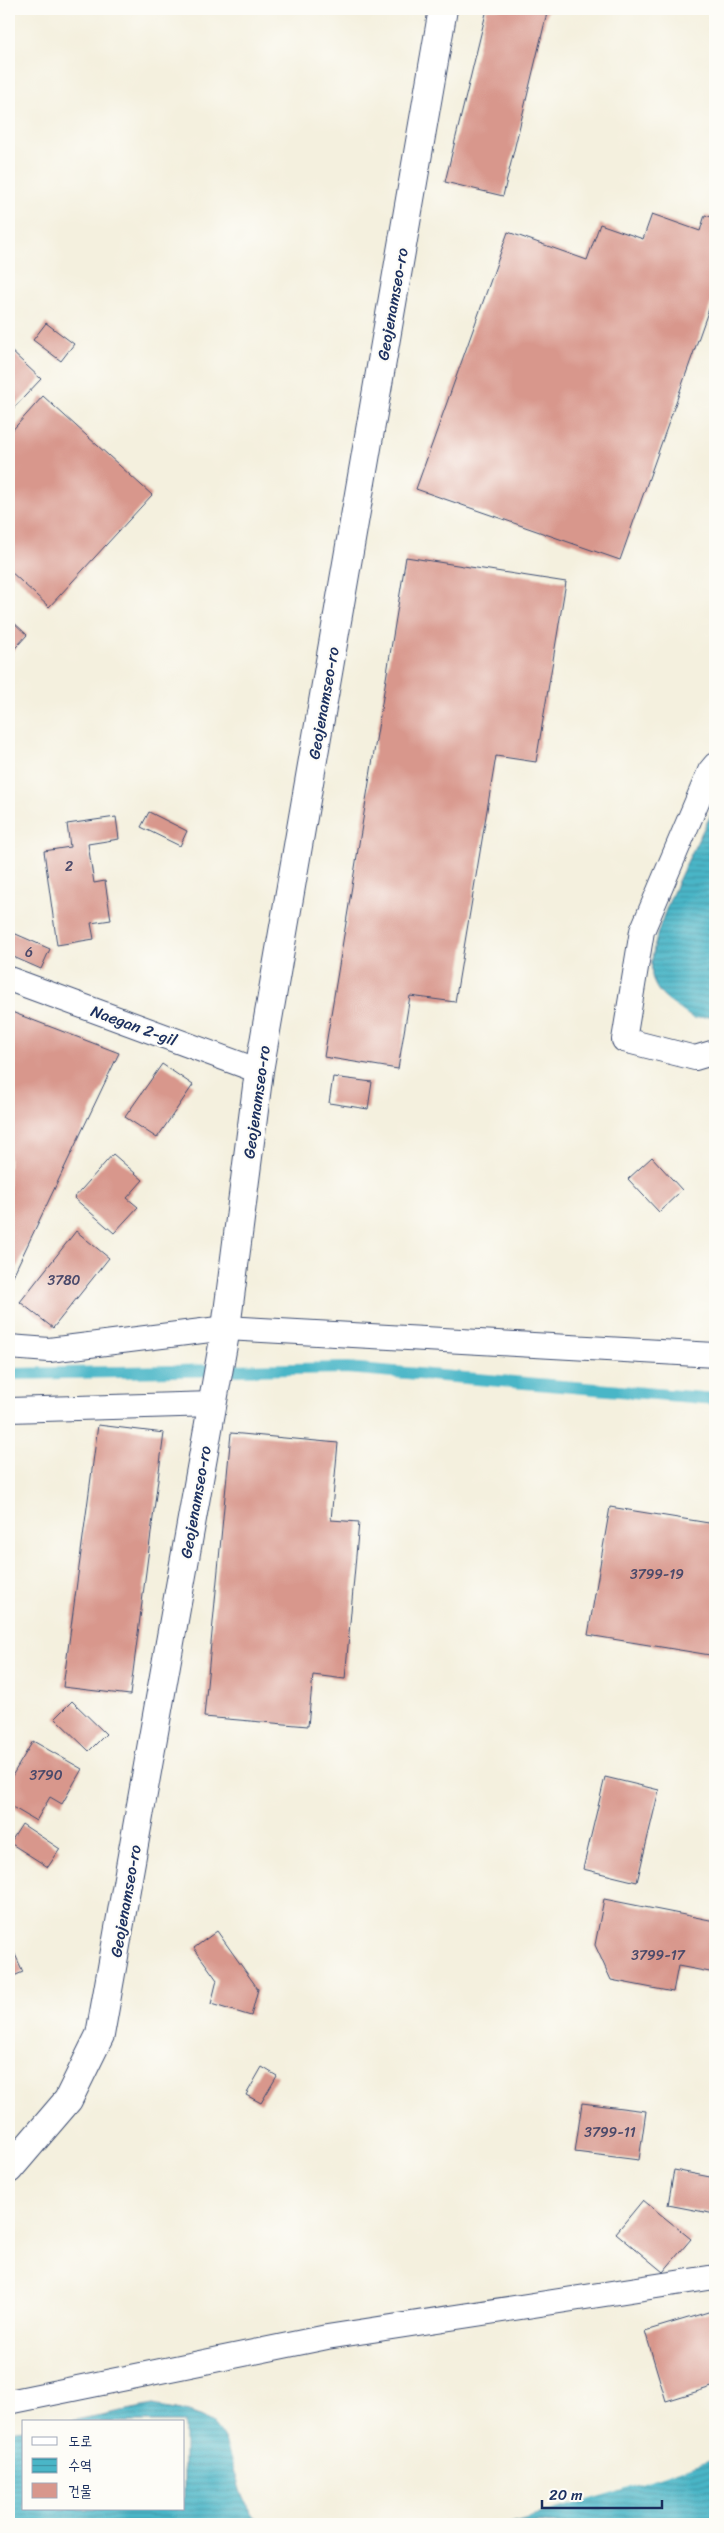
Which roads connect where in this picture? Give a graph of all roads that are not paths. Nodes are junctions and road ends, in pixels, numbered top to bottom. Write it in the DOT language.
graph roads {
  1 [pos="443,9"];
  2 [pos="715,765"];
  3 [pos="9,978"];
  4 [pos="715,1052"];
  5 [pos="259,1071"];
  6 [pos="226,1328"];
  7 [pos="9,1348"];
  8 [pos="715,1355"];
  9 [pos="212,1404"];
  10 [pos="9,1410"];
  11 [pos="9,2169"];
  12 [pos="715,2277"];
  13 [pos="9,2402"];
  1 -- 5 [label="main road, Geojenamseo-ro"];
  2 -- 4 [label="lane"];
  3 -- 5 [label="lane, Naegan 2-gil"];
  5 -- 6 [label="main road, Geojenamseo-ro"];
  6 -- 7 [label="lane"];
  6 -- 8 [label="lane"];
  6 -- 9 [label="main road, Geojenamseo-ro"];
  9 -- 10 [label="lane"];
  9 -- 11 [label="main road, Geojenamseo-ro"];
  12 -- 13 [label="lane"];
}
